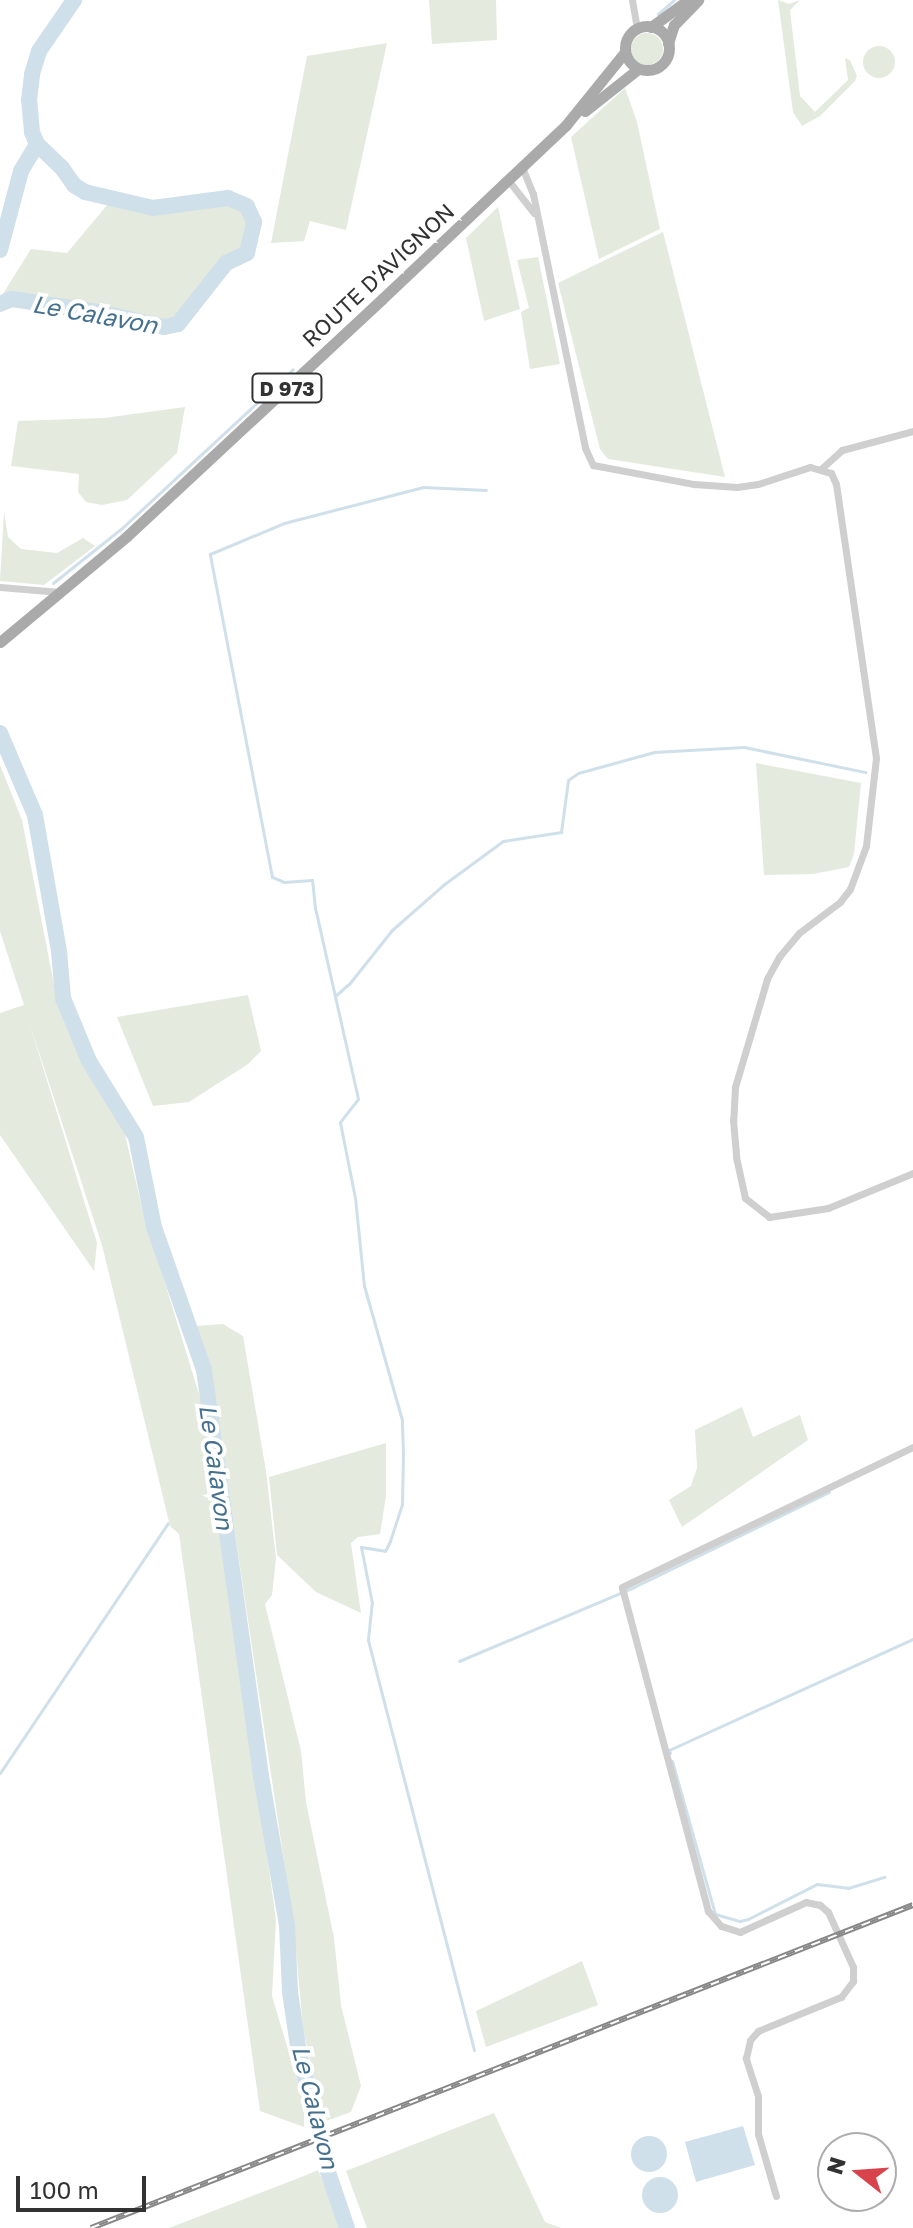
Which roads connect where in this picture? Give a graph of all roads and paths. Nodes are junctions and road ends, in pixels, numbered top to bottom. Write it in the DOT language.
graph roads {
  1 [pos="632,0"];
  2 [pos="688,0"];
  3 [pos="698,0"];
  4 [pos="651,27"];
  5 [pos="637,28"];
  6 [pos="668,43"];
  7 [pos="625,52"];
  8 [pos="638,69"];
  9 [pos="566,125"];
  10 [pos="522,167"];
  11 [pos="508,180"];
  12 [pos="537,218"];
  13 [pos="913,431"];
  14 [pos="822,468"];
  15 [pos="0,587"];
  16 [pos="60,592"];
  17 [pos="0,642"];
  18 [pos="913,1173"];
  19 [pos="913,1447"];
  20 [pos="776,2196"];
  1 -- 5 [label="street"];
  2 -- 4 [label="main road"];
  3 -- 6 [label="main road"];
  4 -- 5 [label="main road"];
  4 -- 6 [label="main road"];
  5 -- 7 [label="main road"];
  6 -- 8 [label="main road"];
  7 -- 8 [label="main road"];
  7 -- 9 [label="main road, ROUTE D'AVIGNON / D 973"];
  8 -- 9 [label="main road, ROUTE D'AVIGNON / D 973"];
  9 -- 10 [label="main road, ROUTE D'AVIGNON / D 973"];
  10 -- 11 [label="main road, ROUTE D'AVIGNON / D 973"];
  10 -- 12 [label="street"];
  11 -- 12 [label="street"];
  11 -- 16 [label="main road, ROUTE D'AVIGNON / D 973"];
  12 -- 14 [label="street"];
  13 -- 14 [label="street"];
  14 -- 18 [label="street"];
  15 -- 16 [label="street"];
  16 -- 17 [label="main road, ROUTE D'AVIGNON / D 973"];
  19 -- 20 [label="street"];
}
